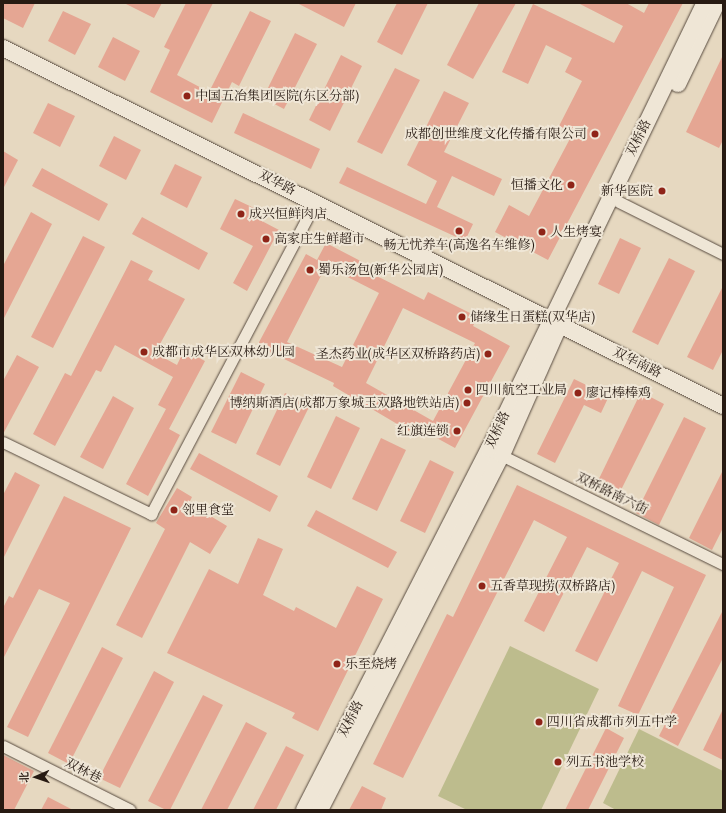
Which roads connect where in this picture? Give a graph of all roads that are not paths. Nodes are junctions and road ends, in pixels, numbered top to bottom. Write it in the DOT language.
graph roads {
  1 [pos="715,7"];
  2 [pos="3,48"];
  3 [pos="619,202"];
  4 [pos="315,203"];
  5 [pos="723,254"];
  6 [pos="555,322"];
  7 [pos="723,406"];
  8 [pos="3,442"];
  9 [pos="496,452"];
  10 [pos="723,564"];
  11 [pos="3,746"];
  12 [pos="130,810"];
  13 [pos="304,810"];
  14 [pos="320,810"];
  1 -- 3 [label="main road, 双桥路"];
  1 -- 6 [label="main road, 双桥路"];
  2 -- 4 [label="main road, 双华路"];
  3 -- 5 [label="street"];
  3 -- 6 [label="main road, 双桥路"];
  4 -- 6 [label="main road, 双华路"];
  4 -- 8 [label="street"];
  6 -- 7 [label="main road, 双华南路"];
  6 -- 9 [label="main road, 双桥路"];
  9 -- 10 [label="street, 双桥路南六街"];
  9 -- 13 [label="main road, 双桥路"];
  9 -- 14 [label="main road, 双桥路"];
  11 -- 12 [label="street, 双林巷"];
}
